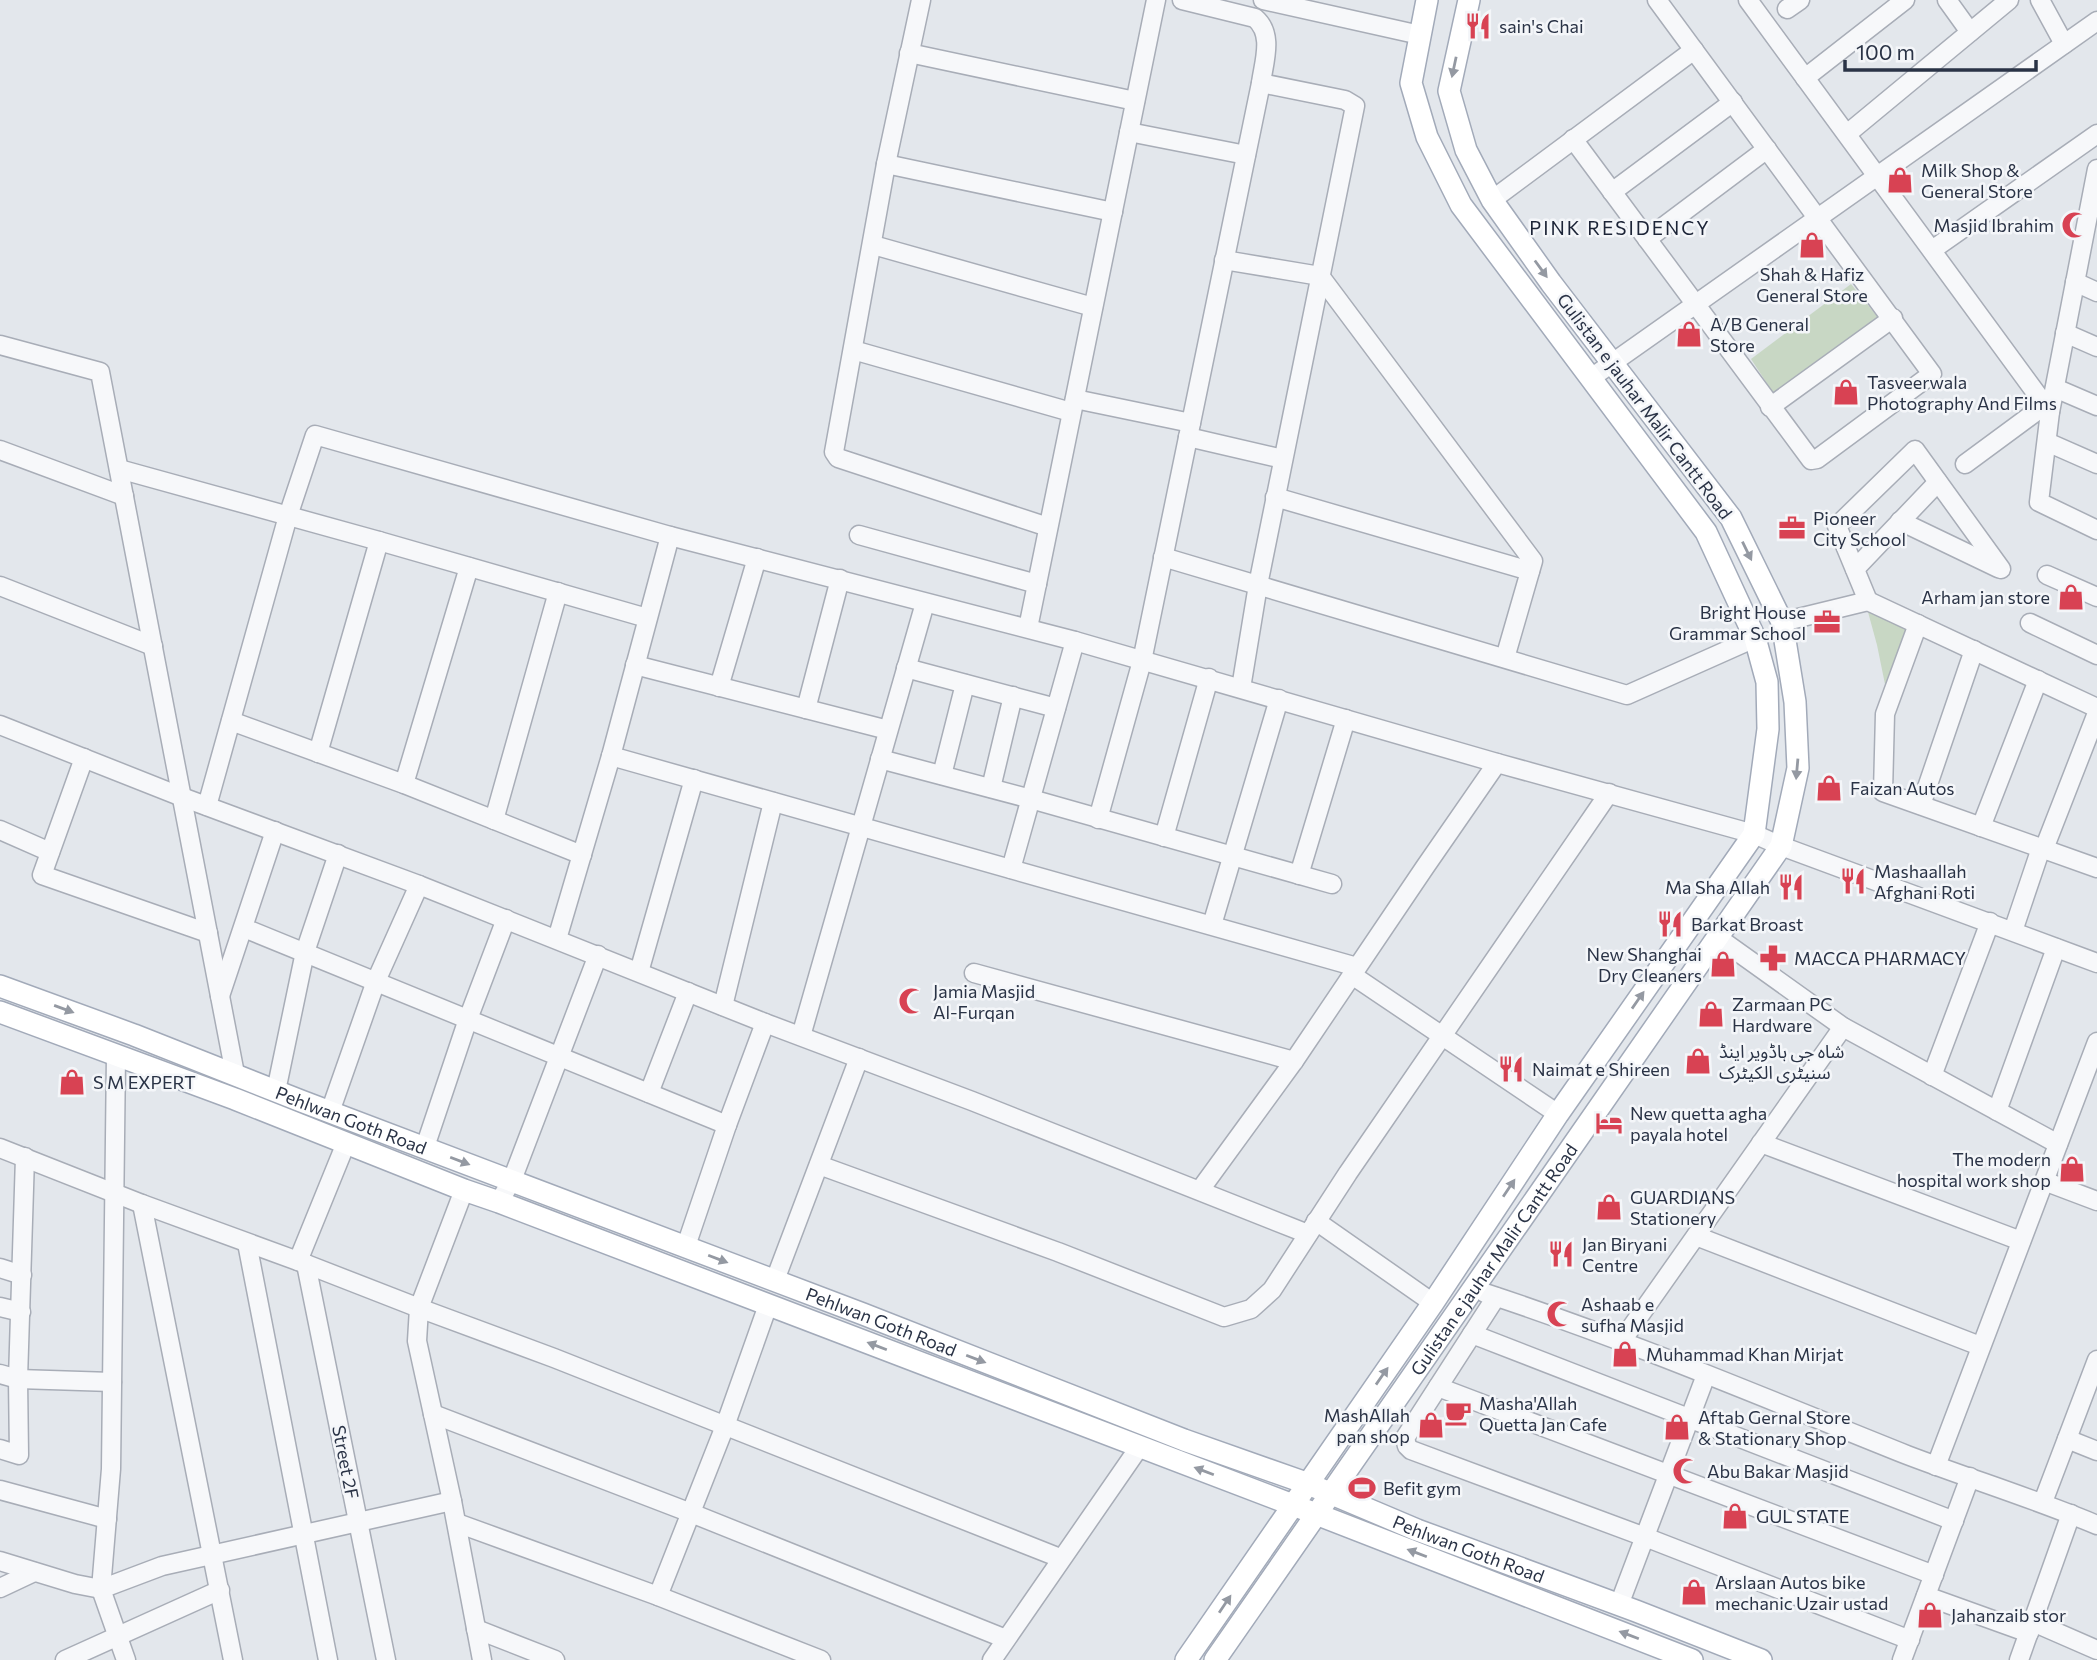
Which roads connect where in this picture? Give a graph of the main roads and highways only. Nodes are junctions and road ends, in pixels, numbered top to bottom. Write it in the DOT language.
graph roads {
  1 [pos="1427,0"];
  2 [pos="1469,0"];
  3 [pos="0,986"];
  4 [pos="0,1012"];
  5 [pos="1306,1483"];
  6 [pos="1330,1494"];
  7 [pos="1293,1505"];
  8 [pos="1317,1514"];
  9 [pos="1186,1660"];
  10 [pos="1215,1660"];
  11 [pos="1692,1660"];
  12 [pos="1761,1660"];
  5 -- 1 [label="main road, Gulistan e jauhar Malir Cantt Road, one-way"];
  2 -- 6 [label="main road, Gulistan e jauhar Malir Cantt Road, one-way"];
  3 -- 5 [label="main road, Pehlwan Goth Road, one-way"];
  7 -- 4 [label="main road, Pehlwan Goth Road, one-way"];
  5 -- 6 [label="main road, Pehlwan Goth Road"];
  5 -- 7 [label="main road, Gulistan e jauhar Malir Cantt Road"];
  6 -- 8 [label="main road, Gulistan e jauhar Malir Cantt Road"];
  6 -- 12 [label="main road, Pehlwan Goth Road"];
  7 -- 8 [label="main road, Pehlwan Goth Road"];
  9 -- 7 [label="main road, Gulistan e jauhar Malir Cantt Road, one-way"];
  8 -- 10 [label="main road, Gulistan e jauhar Malir Cantt Road"];
  11 -- 8 [label="main road, Pehlwan Goth Road, one-way"];
}
